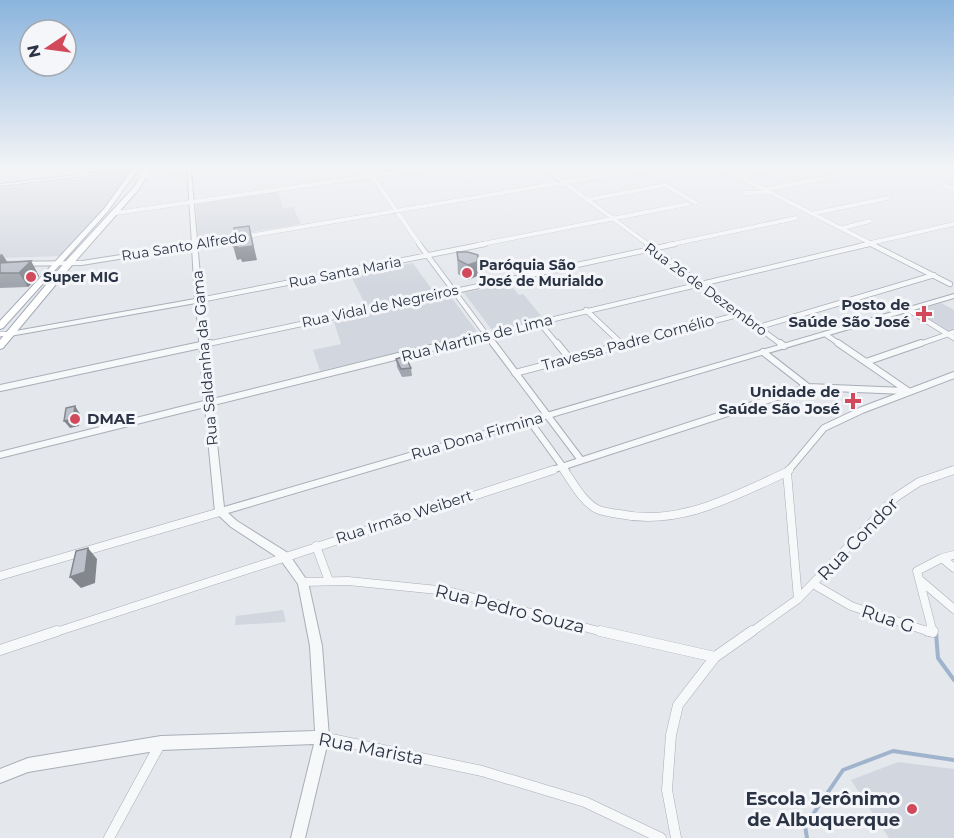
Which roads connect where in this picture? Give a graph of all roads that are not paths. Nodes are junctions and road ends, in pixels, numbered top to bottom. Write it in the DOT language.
graph roads {
  1 [pos="109,206"];
  2 [pos="122,206"];
  3 [pos="164,206"];
  4 [pos="192,206"];
  5 [pos="393,206"];
  6 [pos="420,206"];
  7 [pos="594,206"];
  8 [pos="677,206"];
  9 [pos="799,206"];
  10 [pos="851,206"];
  11 [pos="396,210"];
  12 [pos="116,213"];
  13 [pos="814,214"];
  14 [pos="796,218"];
  15 [pos="612,219"];
  16 [pos="870,221"];
  17 [pos="954,224"];
  18 [pos="842,228"];
  19 [pos="874,244"];
  20 [pos="195,245"];
  21 [pos="650,248"];
  22 [pos="427,256"];
  23 [pos="57,262"];
  24 [pos="69,263"];
  25 [pos="0,264"];
  26 [pos="934,275"];
  27 [pos="700,284"];
  28 [pos="950,284"];
  29 [pos="454,291"];
  30 [pos="954,296"];
  31 [pos="200,300"];
  32 [pos="586,310"];
  33 [pos="909,310"];
  34 [pos="741,314"];
  35 [pos="539,322"];
  36 [pos="0,326"];
  37 [pos="759,327"];
  38 [pos="5,334"];
  39 [pos="825,334"];
  40 [pos="487,335"];
  41 [pos="952,335"];
  42 [pos="202,344"];
  43 [pos="623,345"];
  44 [pos="0,346"];
  45 [pos="784,346"];
  46 [pos="763,352"];
  47 [pos="570,359"];
  48 [pos="866,362"];
  49 [pos="515,373"];
  50 [pos="954,375"];
  51 [pos="808,387"];
  52 [pos="0,388"];
  53 [pos="909,391"];
  54 [pos="210,403"];
  55 [pos="546,415"];
  56 [pos="529,420"];
  57 [pos="0,455"];
  58 [pos="581,460"];
  59 [pos="562,466"];
  60 [pos="954,470"];
  61 [pos="786,472"];
  62 [pos="220,512"];
  63 [pos="316,546"];
  64 [pos="954,555"];
  65 [pos="284,556"];
  66 [pos="942,558"];
  67 [pos="954,568"];
  68 [pos="0,576"];
  69 [pos="919,580"];
  70 [pos="329,581"];
  71 [pos="303,582"];
  72 [pos="814,585"];
  73 [pos="798,599"];
  74 [pos="954,609"];
  75 [pos="0,650"];
  76 [pos="715,657"];
  77 [pos="322,737"];
  78 [pos="161,742"];
  79 [pos="0,776"];
  80 [pos="109,838"];
  81 [pos="298,838"];
  82 [pos="661,838"];
  83 [pos="676,838"];
  1 -- 23 [label="main road"];
  2 -- 12 [label="main road"];
  3 -- 12 [label="street"];
  4 -- 20 [label="street, Rua Saldanha da Gama"];
  5 -- 11 [label="street"];
  6 -- 11 [label="street, Rua Santo Alfredo"];
  7 -- 15 [label="street, Rua 26 de Dezembro"];
  8 -- 15 [label="street, Rua Santa Maria"];
  9 -- 13 [label="street"];
  10 -- 13 [label="street"];
  11 -- 20 [label="street, Rua Santo Alfredo"];
  11 -- 22 [label="street"];
  12 -- 24 [label="main road"];
  13 -- 18 [label="street"];
  14 -- 21 [label="street, Rua Vidal de Negreiros"];
  15 -- 21 [label="street, Rua 26 de Dezembro"];
  15 -- 22 [label="street, Rua Santa Maria"];
  16 -- 18 [label="street"];
  17 -- 19 [label="street, Rua Martins de Lima"];
  18 -- 19 [label="street"];
  19 -- 26 [label="street"];
  19 -- 27 [label="street, Rua Martins de Lima"];
  20 -- 24 [label="street, Rua Santo Alfredo"];
  20 -- 31 [label="street, Rua Saldanha da Gama"];
  21 -- 27 [label="street, Rua 26 de Dezembro"];
  21 -- 29 [label="street, Rua Vidal de Negreiros"];
  22 -- 29 [label="street"];
  22 -- 31 [label="street, Rua Santa Maria"];
  23 -- 24 [label="street, Rua Santo Alfredo"];
  23 -- 25 [label="street, Rua Santo Alfredo"];
  23 -- 36 [label="main road"];
  24 -- 38 [label="main road"];
  26 -- 28 [label="street"];
  26 -- 37 [label="street"];
  27 -- 32 [label="street, Rua Martins de Lima"];
  27 -- 34 [label="street, Rua 26 de Dezembro"];
  29 -- 40 [label="street"];
  29 -- 42 [label="street, Rua Vidal de Negreiros"];
  30 -- 33 [label="street, Rua Dona Firmina"];
  31 -- 38 [label="street, Rua Santa Maria"];
  31 -- 42 [label="street, Rua Saldanha da Gama"];
  32 -- 35 [label="street, Rua Martins de Lima"];
  32 -- 43 [label="street"];
  33 -- 39 [label="street, Rua Dona Firmina"];
  33 -- 41 [label="street"];
  34 -- 37 [label="street, Rua 26 de Dezembro"];
  34 -- 43 [label="street, Travessa Padre Cornélio"];
  35 -- 40 [label="street, Rua Martins de Lima"];
  35 -- 47 [label="street"];
  37 -- 45 [label="street, Rua 26 de Dezembro"];
  38 -- 44 [label="main road"];
  39 -- 45 [label="street, Rua Dona Firmina"];
  39 -- 48 [label="street"];
  40 -- 49 [label="street"];
  40 -- 54 [label="street, Rua Martins de Lima"];
  41 -- 48 [label="street"];
  42 -- 52 [label="street, Rua Vidal de Negreiros"];
  42 -- 54 [label="street, Rua Saldanha da Gama"];
  43 -- 47 [label="street, Travessa Padre Cornélio"];
  45 -- 46 [label="street, Rua Dona Firmina"];
  46 -- 51 [label="street"];
  46 -- 55 [label="street, Rua Dona Firmina"];
  47 -- 49 [label="street, Travessa Padre Cornélio"];
  48 -- 53 [label="street"];
  49 -- 55 [label="street"];
  50 -- 53 [label="street"];
  51 -- 53 [label="street"];
  51 -- 58 [label="street, Rua Irmão Weibert"];
  53 -- 61 [label="street"];
  54 -- 57 [label="street, Rua Martins de Lima"];
  54 -- 62 [label="street, Rua Saldanha da Gama"];
  55 -- 56 [label="street, Rua Dona Firmina"];
  55 -- 58 [label="street"];
  56 -- 59 [label="street"];
  56 -- 62 [label="street, Rua Dona Firmina"];
  58 -- 59 [label="street, Rua Irmão Weibert"];
  59 -- 61 [label="street"];
  59 -- 63 [label="street, Rua Irmão Weibert"];
  60 -- 72 [label="street, Rua Condor"];
  61 -- 73 [label="street"];
  62 -- 65 [label="street"];
  62 -- 68 [label="street, Rua Dona Firmina"];
  63 -- 65 [label="street, Rua Irmão Weibert"];
  63 -- 70 [label="street"];
  64 -- 66 [label="street"];
  65 -- 71 [label="street"];
  65 -- 75 [label="street, Rua Irmão Weibert"];
  66 -- 67 [label="street"];
  66 -- 69 [label="street"];
  69 -- 72 [label="street, Rua G"];
  69 -- 74 [label="street"];
  70 -- 71 [label="street, Rua Pedro Souza"];
  70 -- 76 [label="street, Rua Pedro Souza"];
  71 -- 77 [label="street"];
  72 -- 73 [label="street, Rua Condor"];
  73 -- 76 [label="street, Rua Condor"];
  76 -- 83 [label="street, Rua Condor"];
  77 -- 78 [label="street, Rua Marista"];
  77 -- 81 [label="street"];
  77 -- 82 [label="street, Rua Marista"];
  78 -- 79 [label="street, Rua Marista"];
  78 -- 80 [label="street"];
}
